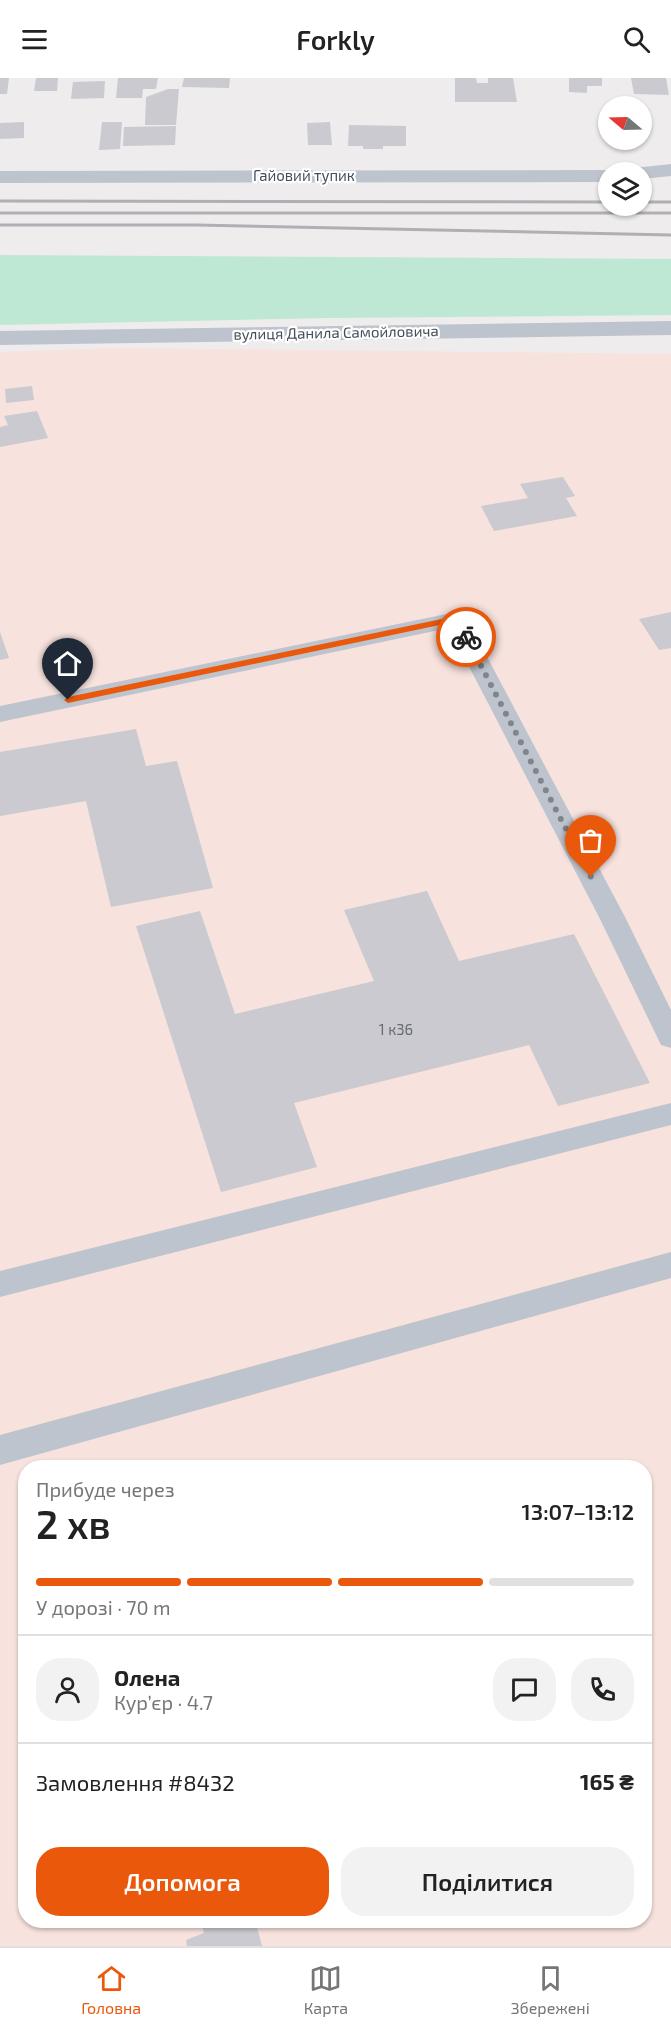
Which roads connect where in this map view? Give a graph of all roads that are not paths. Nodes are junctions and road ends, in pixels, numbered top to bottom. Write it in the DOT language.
graph roads {
  1 [pos="671,170"];
  2 [pos="652,172"];
  3 [pos="598,176"];
  4 [pos="0,177"];
  5 [pos="671,328"];
  6 [pos="0,338"];
  7 [pos="0,714"];
  8 [pos="671,1037"];
  9 [pos="671,1114"];
  10 [pos="671,1265"];
  11 [pos="0,1284"];
  12 [pos="0,1450"];
  1 -- 2 [label="street"];
  3 -- 4 [label="street, Гайовий тупик"];
  5 -- 6 [label="street, вулиця Данила Самойловича"];
  7 -- 8 [label="lane"];
  9 -- 11 [label="lane"];
  10 -- 12 [label="lane"];
}
